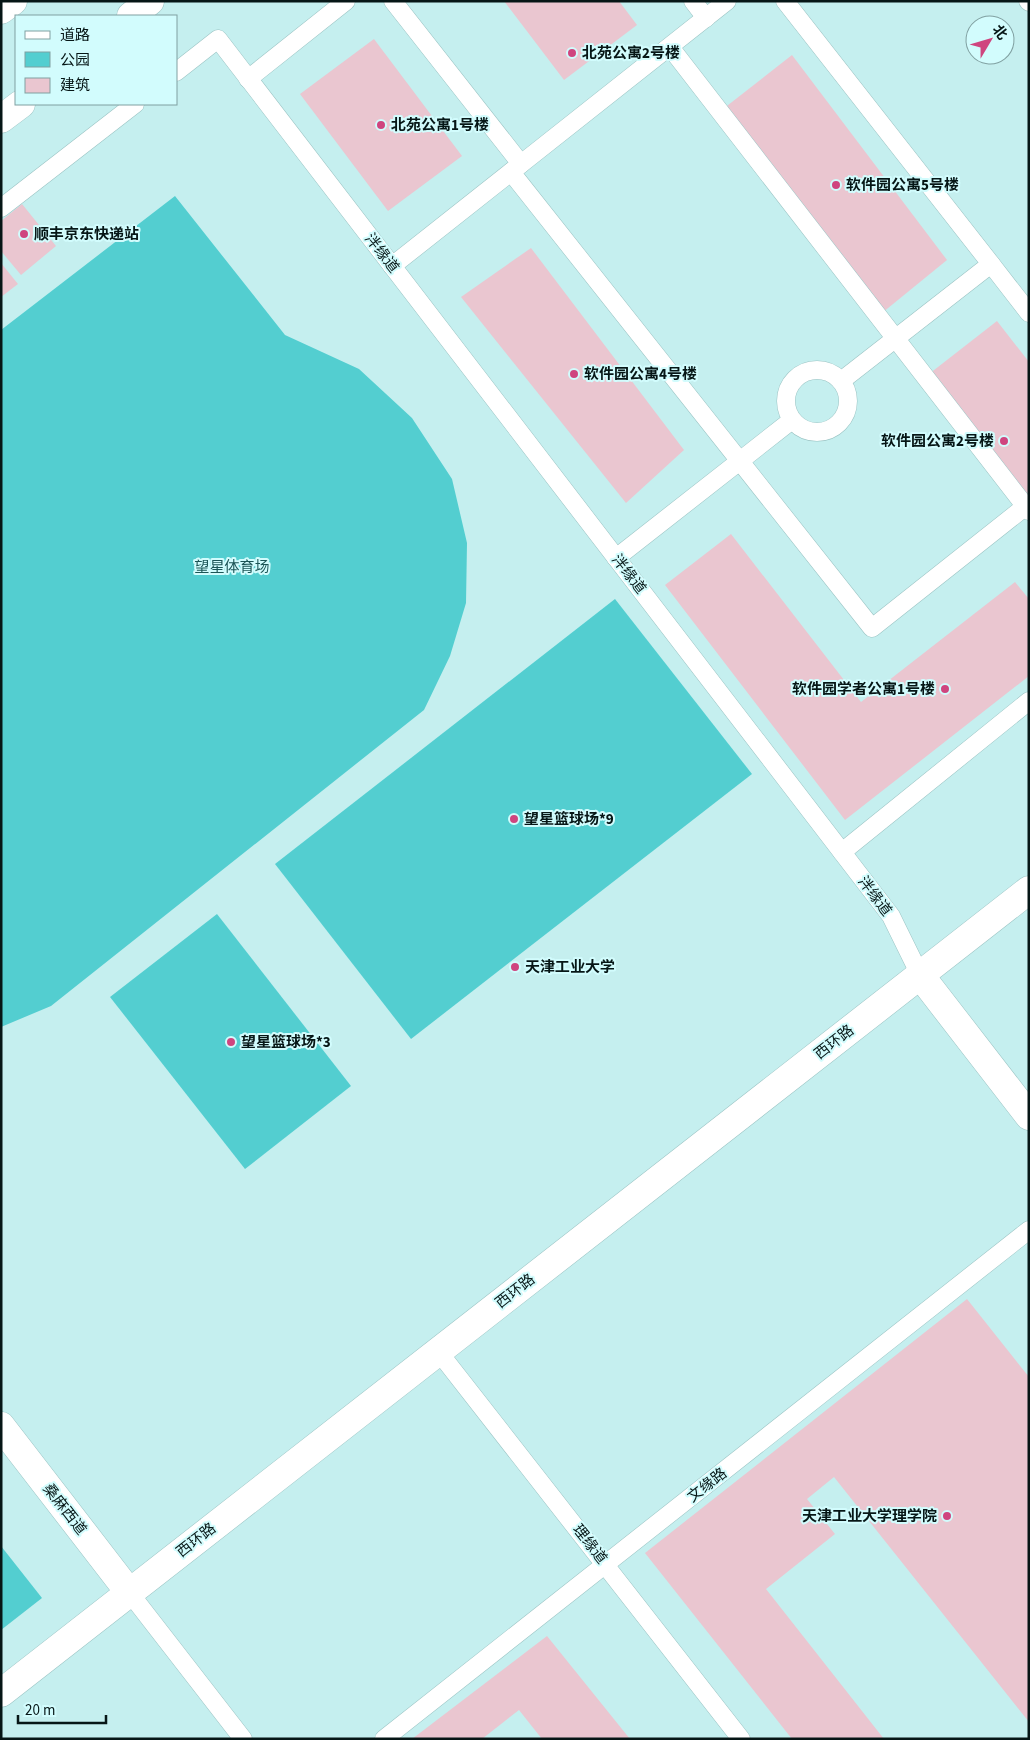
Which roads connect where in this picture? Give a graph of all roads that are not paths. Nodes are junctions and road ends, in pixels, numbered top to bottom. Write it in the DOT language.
graph roads {
  1 [pos="13,1"];
  2 [pos="150,1"];
  3 [pos="346,1"];
  4 [pos="393,1"];
  5 [pos="694,1"];
  6 [pos="727,1"];
  7 [pos="785,1"];
  8 [pos="1,10"];
  9 [pos="133,15"];
  10 [pos="706,18"];
  11 [pos="670,47"];
  12 [pos="178,70"];
  13 [pos="248,79"];
  14 [pos="20,105"];
  15 [pos="134,105"];
  16 [pos="1,119"];
  17 [pos="516,168"];
  18 [pos="1,208"];
  19 [pos="991,264"];
  20 [pos="392,266"];
  21 [pos="1029,313"];
  22 [pos="896,339"];
  23 [pos="841,381"];
  24 [pos="792,420"];
  25 [pos="739,461"];
  26 [pos="1027,508"];
  27 [pos="616,558"];
  28 [pos="1029,701"];
  29 [pos="842,852"];
  30 [pos="1029,890"];
  31 [pos="920,974"];
  32 [pos="1029,1116"];
  33 [pos="1029,1230"];
  34 [pos="438,1351"];
  35 [pos="1,1426"];
  36 [pos="606,1565"];
  37 [pos="130,1592"];
  38 [pos="1,1693"];
  39 [pos="243,1739"];
  40 [pos="384,1739"];
  41 [pos="741,1739"];
  1 -- 8 [label="street"];
  2 -- 9 [label="street"];
  3 -- 13 [label="lane"];
  4 -- 17 [label="lane"];
  5 -- 10 [label="lane"];
  6 -- 10 [label="lane"];
  7 -- 19 [label="lane"];
  10 -- 11 [label="lane"];
  11 -- 17 [label="lane"];
  11 -- 22 [label="lane"];
  12 -- 13 [label="lane, 泮缘道"];
  13 -- 20 [label="lane, 泮缘道"];
  14 -- 16 [label="street"];
  15 -- 18 [label="lane"];
  17 -- 20 [label="lane"];
  17 -- 25 [label="lane"];
  19 -- 21 [label="lane"];
  19 -- 22 [label="lane"];
  20 -- 27 [label="lane, 泮缘道"];
  22 -- 23 [label="lane"];
  22 -- 26 [label="lane"];
  23 -- 24 [label="lane"];
  23 -- 24 [label="lane"];
  24 -- 25 [label="lane"];
  25 -- 26 [label="lane"];
  25 -- 27 [label="lane"];
  27 -- 29 [label="lane, 泮缘道"];
  28 -- 29 [label="lane"];
  29 -- 31 [label="lane, 泮缘道"];
  30 -- 31 [label="street, 西环路"];
  31 -- 32 [label="street, 泮缘道"];
  31 -- 34 [label="street, 西环路"];
  33 -- 36 [label="lane, 文缘路"];
  34 -- 36 [label="lane, 理缘道"];
  34 -- 37 [label="street, 西环路"];
  35 -- 37 [label="street, 桑麻西道"];
  36 -- 40 [label="lane, 文缘路"];
  36 -- 41 [label="lane, 理缘道"];
  37 -- 38 [label="street, 西环路"];
  37 -- 39 [label="lane"];
}
